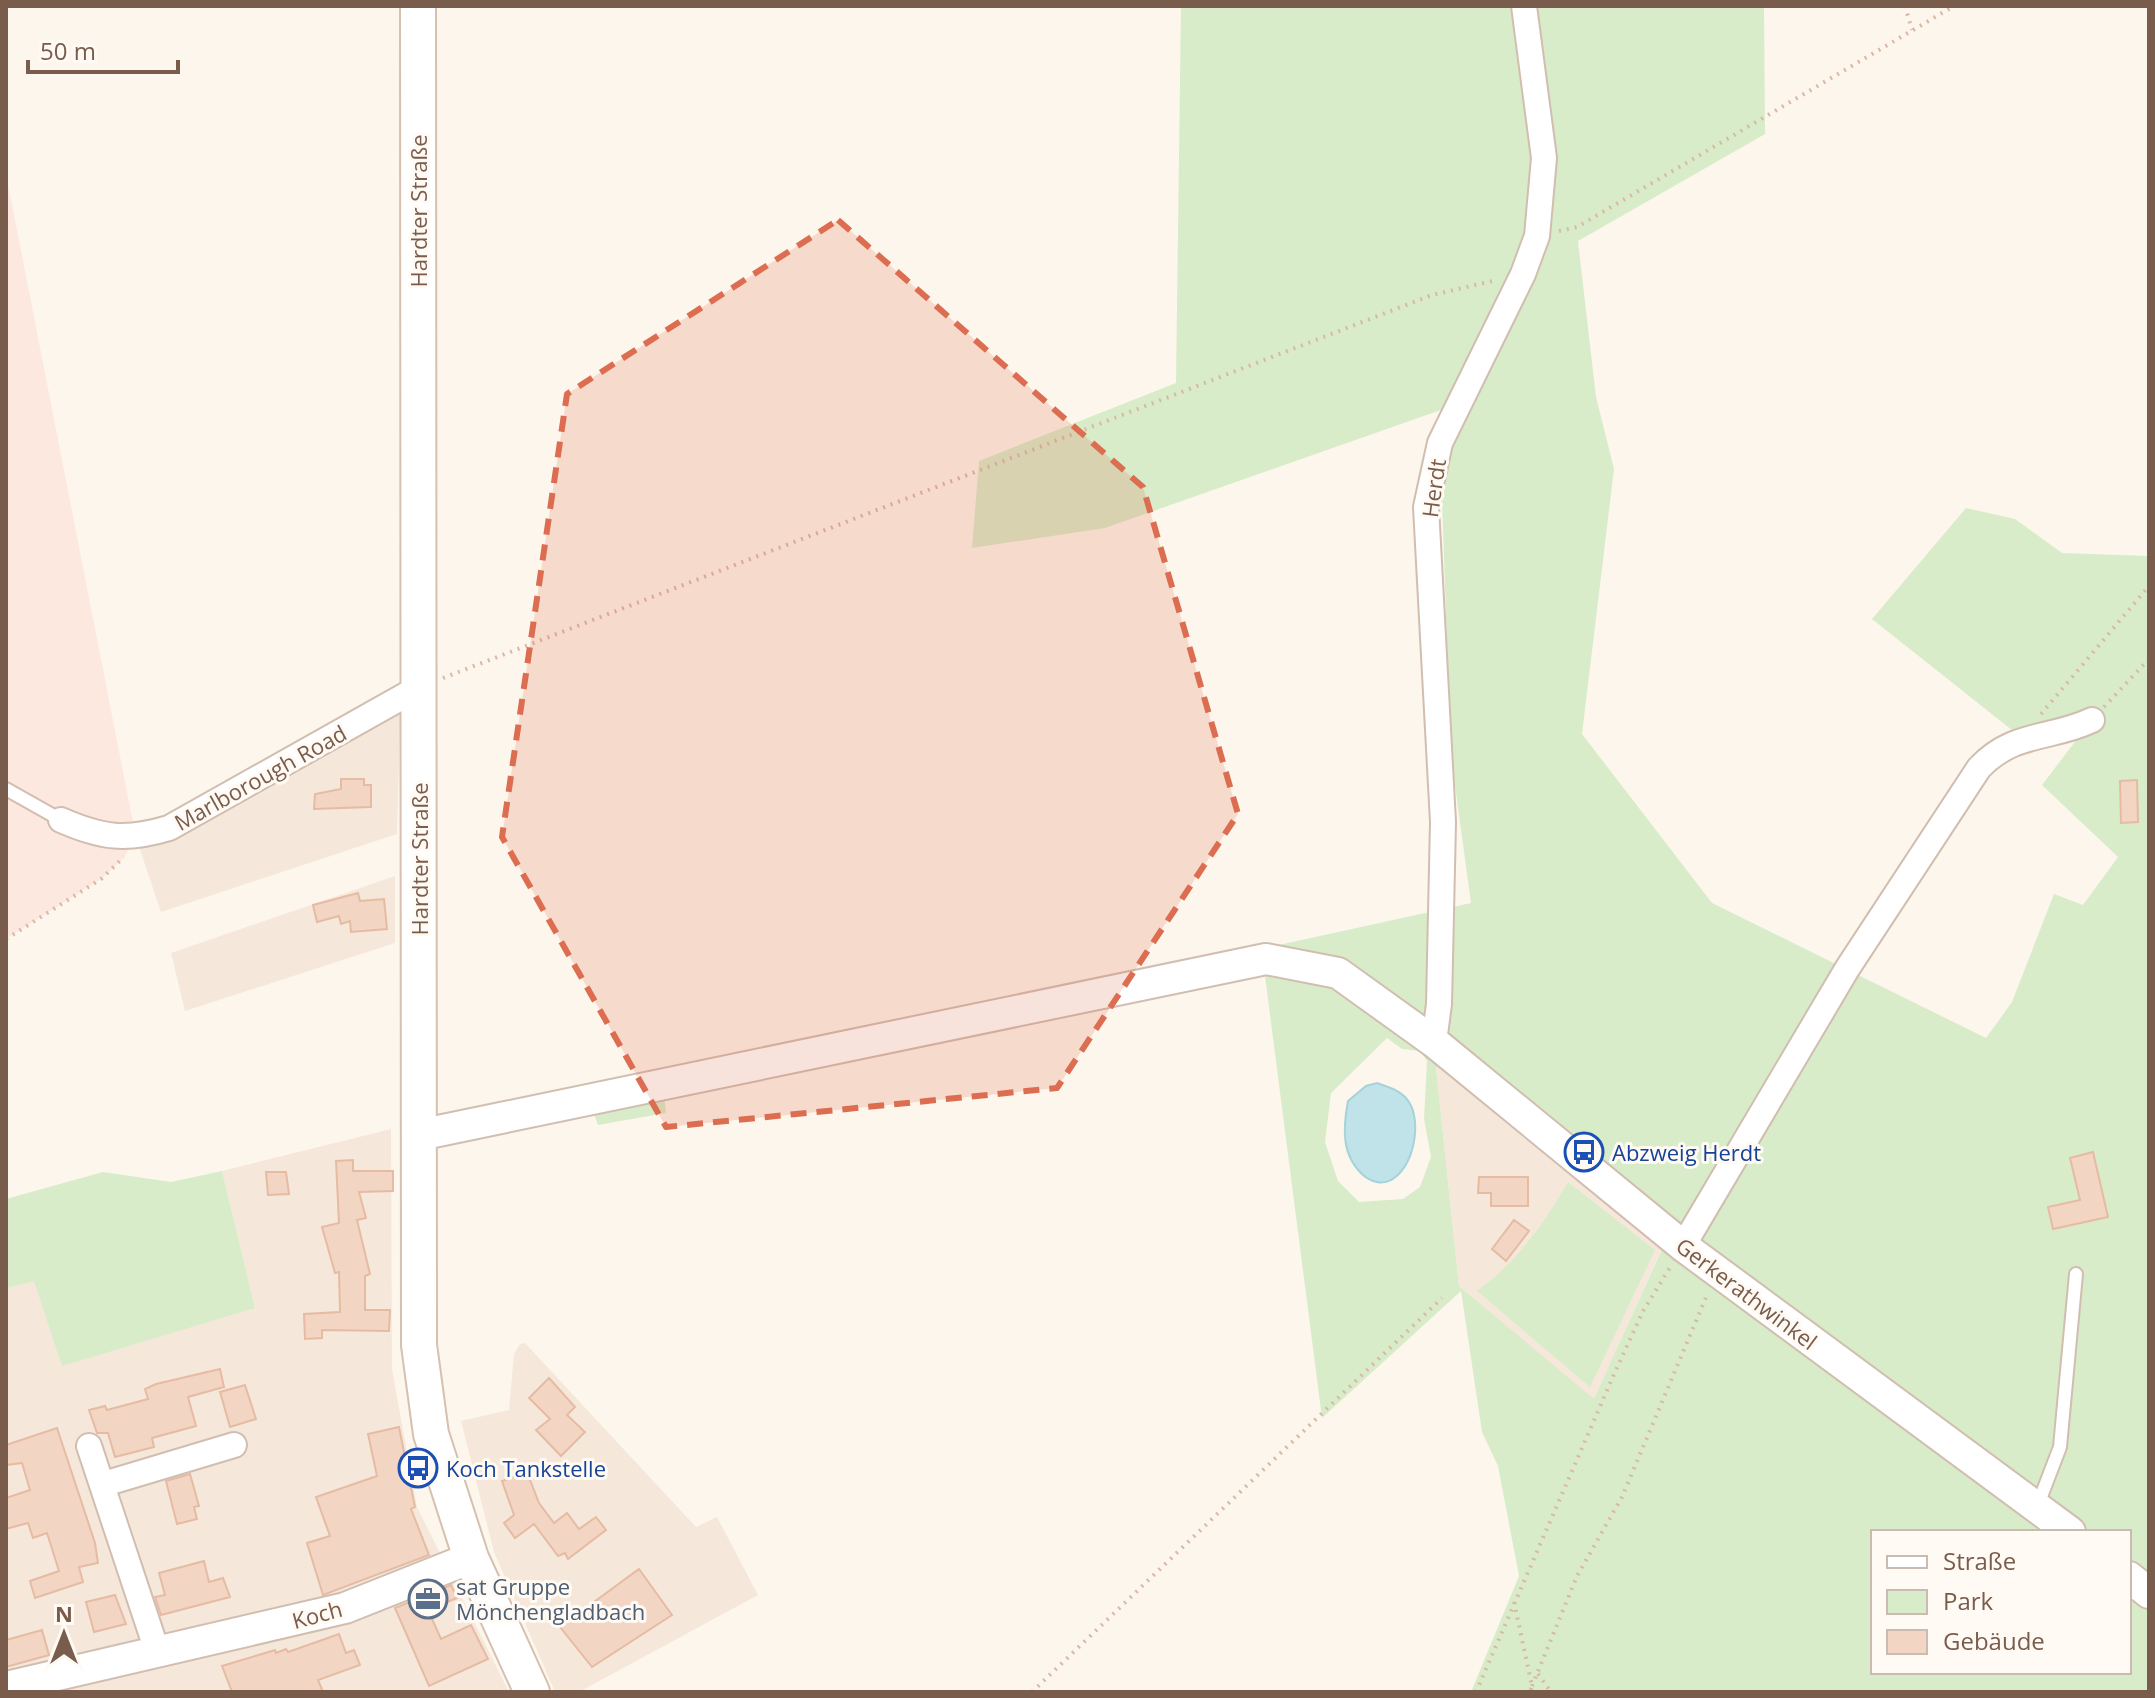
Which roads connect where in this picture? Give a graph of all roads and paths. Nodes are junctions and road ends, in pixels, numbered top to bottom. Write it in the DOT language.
graph roads {
  1 [pos="418,6"];
  2 [pos="1524,6"];
  3 [pos="1905,6"];
  4 [pos="1954,6"];
  5 [pos="1912,30"];
  6 [pos="1537,236"];
  7 [pos="1523,274"];
  8 [pos="2149,586"];
  9 [pos="2149,659"];
  10 [pos="420,687"];
  11 [pos="2092,720"];
  12 [pos="2022,738"];
  13 [pos="6,789"];
  14 [pos="61,820"];
  15 [pos="136,838"];
  16 [pos="6,939"];
  17 [pos="1434,1042"];
  18 [pos="419,1135"];
  19 [pos="1683,1246"];
  20 [pos="1717,1271"];
  21 [pos="2076,1274"];
  22 [pos="1442,1298"];
  23 [pos="234,1445"];
  24 [pos="89,1446"];
  25 [pos="104,1484"];
  26 [pos="2037,1507"];
  27 [pos="2067,1530"];
  28 [pos="471,1558"];
  29 [pos="2131,1579"];
  30 [pos="2149,1593"];
  31 [pos="1514,1600"];
  32 [pos="157,1651"];
  33 [pos="1538,1674"];
  34 [pos="1532,1686"];
  35 [pos="6,1687"];
  36 [pos="532,1692"];
  37 [pos="1032,1692"];
  38 [pos="1476,1692"];
  39 [pos="1530,1692"];
  40 [pos="1551,1692"];
  1 -- 10 [label="main road, Hardter Straße"];
  2 -- 6 [label="street, Herdt"];
  3 -- 5 [label="path"];
  4 -- 5 [label="path"];
  5 -- 6 [label="path"];
  6 -- 7 [label="street, Herdt"];
  7 -- 10 [label="path"];
  7 -- 17 [label="street, Herdt"];
  8 -- 12 [label="path"];
  9 -- 11 [label="path"];
  10 -- 15 [label="street, Marlborough Road"];
  10 -- 18 [label="main road, Hardter Straße"];
  11 -- 12 [label="street"];
  12 -- 19 [label="street"];
  13 -- 14 [label="lane, Marlborough Road"];
  14 -- 15 [label="street, Marlborough Road"];
  15 -- 16 [label="path"];
  17 -- 18 [label="street, Gerkerathwinkel"];
  17 -- 19 [label="street, Gerkerathwinkel"];
  18 -- 28 [label="main road, Hardter Straße"];
  19 -- 20 [label="street, Gerkerathwinkel"];
  19 -- 31 [label="path"];
  20 -- 26 [label="street, Gerkerathwinkel"];
  20 -- 33 [label="path"];
  21 -- 26 [label="lane"];
  22 -- 37 [label="path"];
  23 -- 25 [label="street"];
  24 -- 25 [label="street"];
  25 -- 32 [label="street"];
  26 -- 27 [label="street, Gerkerathwinkel"];
  28 -- 32 [label="street, Koch"];
  28 -- 36 [label="main road, Hardter Straße"];
  29 -- 30 [label="street"];
  31 -- 34 [label="path"];
  31 -- 38 [label="path"];
  32 -- 35 [label="street, Koch"];
  33 -- 34 [label="path"];
  33 -- 40 [label="path"];
  34 -- 39 [label="path"];
}
